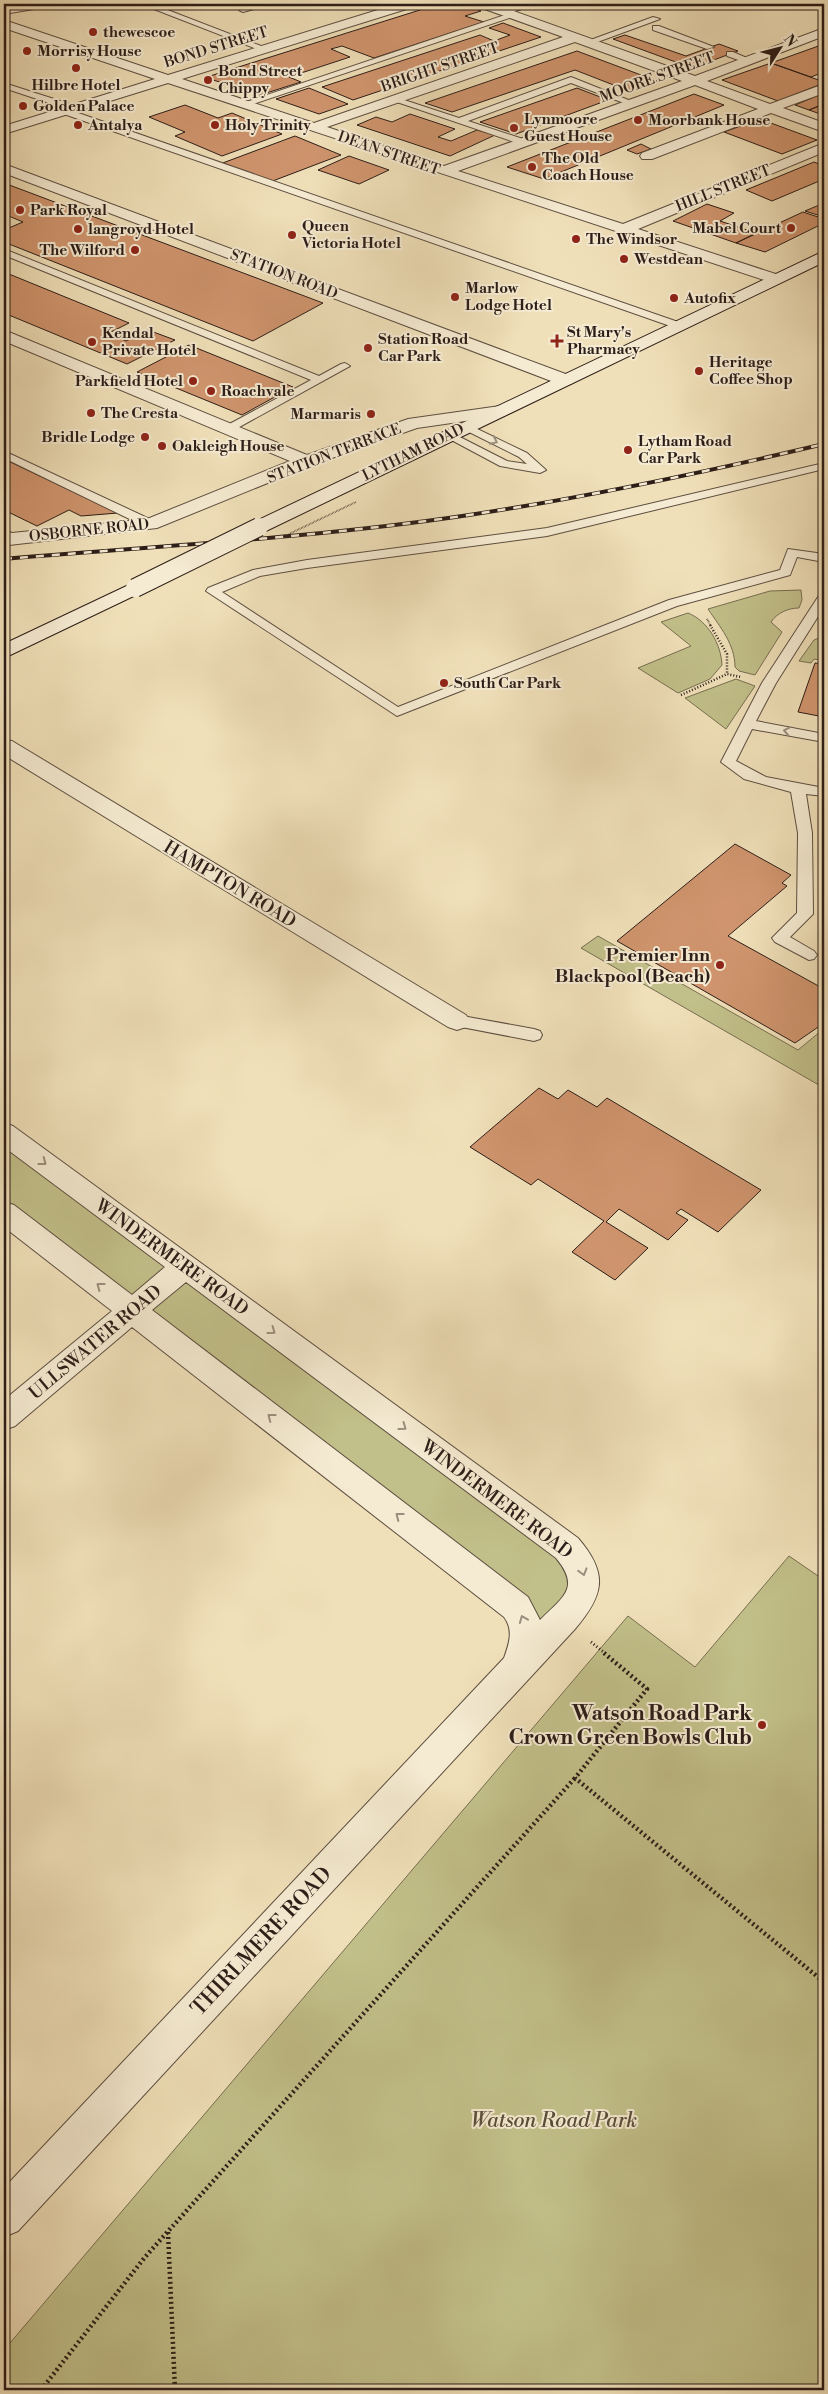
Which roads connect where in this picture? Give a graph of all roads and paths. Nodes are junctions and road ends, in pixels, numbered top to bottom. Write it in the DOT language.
graph roads {
  1 [pos="40,4"];
  2 [pos="145,4"];
  3 [pos="268,4"];
  4 [pos="409,4"];
  5 [pos="482,4"];
  6 [pos="534,4"];
  7 [pos="6,8"];
  8 [pos="243,10"];
  9 [pos="510,14"];
  10 [pos="4,24"];
  11 [pos="824,32"];
  12 [pos="583,40"];
  13 [pos="710,47"];
  14 [pos="265,49"];
  15 [pos="730,54"];
  16 [pos="750,61"];
  17 [pos="167,79"];
  18 [pos="695,81"];
  19 [pos="4,85"];
  20 [pos="824,88"];
  21 [pos="395,100"];
  22 [pos="244,104"];
  23 [pos="632,104"];
  24 [pos="770,108"];
  25 [pos="68,110"];
  26 [pos="459,121"];
  27 [pos="315,127"];
  28 [pos="824,128"];
  29 [pos="4,130"];
  30 [pos="523,142"];
  31 [pos="824,147"];
  32 [pos="647,156"];
  33 [pos="4,168"];
  34 [pos="444,171"];
  35 [pos="622,230"];
  36 [pos="4,252"];
  37 [pos="824,256"];
  38 [pos="776,279"];
  39 [pos="677,325"];
  40 [pos="4,335"];
  41 [pos="345,366"];
  42 [pos="320,380"];
  43 [pos="565,380"];
  44 [pos="500,411"];
  45 [pos="465,426"];
  46 [pos="228,429"];
  47 [pos="448,435"];
  48 [pos="4,454"];
  49 [pos="306,461"];
  50 [pos="824,466"];
  51 [pos="174,516"];
  52 [pos="150,524"];
  53 [pos="4,536"];
  54 [pos="824,558"];
  55 [pos="824,597"];
  56 [pos="688,599"];
  57 [pos="809,623"];
  58 [pos="824,626"];
  59 [pos="4,652"];
  60 [pos="727,674"];
  61 [pos="745,678"];
  62 [pos="681,695"];
  63 [pos="749,724"];
  64 [pos="824,738"];
  65 [pos="4,746"];
  66 [pos="798,789"];
  67 [pos="824,792"];
  68 [pos="809,956"];
  69 [pos="457,1021"];
  70 [pos="534,1035"];
  71 [pos="4,1133"];
  72 [pos="4,1212"];
  73 [pos="186,1266"];
  74 [pos="132,1310"];
  75 [pos="4,1417"];
  76 [pos="564,1619"];
  77 [pos="518,1666"];
  78 [pos="575,1778"];
  79 [pos="824,1982"];
  80 [pos="4,2217"];
  81 [pos="168,2231"];
  82 [pos="41,2390"];
  83 [pos="175,2390"];
  1 -- 7 [label="street"];
  2 -- 14 [label="lane"];
  3 -- 8 [label="lane"];
  4 -- 14 [label="street, BOND STREET"];
  5 -- 9 [label="street"];
  6 -- 9 [label="lane"];
  9 -- 12 [label="street"];
  9 -- 22 [label="lane"];
  10 -- 17 [label="street, DEAN STREET"];
  11 -- 16 [label="street, MOORE STREET"];
  12 -- 13 [label="lane"];
  12 -- 18 [label="street"];
  12 -- 21 [label="street, BRIGHT STREET"];
  14 -- 17 [label="street, BOND STREET"];
  15 -- 16 [label="lane"];
  16 -- 18 [label="street, MOORE STREET"];
  17 -- 22 [label="street, DEAN STREET"];
  17 -- 25 [label="street, BOND STREET"];
  18 -- 23 [label="street, MOORE STREET"];
  18 -- 24 [label="street"];
  19 -- 25 [label="lane"];
  20 -- 24 [label="street"];
  21 -- 26 [label="lane"];
  21 -- 27 [label="street, BRIGHT STREET"];
  22 -- 27 [label="street, DEAN STREET"];
  23 -- 26 [label="lane"];
  23 -- 30 [label="street, MOORE STREET"];
  24 -- 28 [label="street"];
  24 -- 32 [label="street"];
  25 -- 29 [label="street, BOND STREET"];
  25 -- 39 [label="lane"];
  26 -- 30 [label="lane"];
  27 -- 34 [label="street, DEAN STREET"];
  30 -- 34 [label="street, MOORE STREET"];
  31 -- 35 [label="street, HILL STREET"];
  33 -- 43 [label="street, STATION ROAD"];
  34 -- 35 [label="street, DEAN STREET"];
  35 -- 38 [label="street, DEAN STREET"];
  36 -- 42 [label="lane"];
  37 -- 38 [label="street, LYTHAM ROAD"];
  38 -- 39 [label="street, LYTHAM ROAD"];
  39 -- 43 [label="street, LYTHAM ROAD"];
  40 -- 46 [label="street"];
  41 -- 42 [label="lane"];
  42 -- 46 [label="lane"];
  43 -- 44 [label="street, LYTHAM ROAD"];
  44 -- 45 [label="street, LYTHAM ROAD"];
  44 -- 49 [label="street, STATION TERRACE"];
  45 -- 47 [label="street, LYTHAM ROAD"];
  45 -- 47 [label="lane, one-way"];
  46 -- 49 [label="street"];
  47 -- 59 [label="street, LYTHAM ROAD, bridge"];
  48 -- 52 [label="lane"];
  49 -- 51 [label="street, STATION TERRACE"];
  50 -- 56 [label="lane"];
  51 -- 52 [label="street, OSBORNE ROAD"];
  52 -- 53 [label="street, OSBORNE ROAD"];
  54 -- 56 [label="lane"];
  55 -- 57 [label="lane"];
  56 -- 60 [label="path"];
  57 -- 58 [label="lane"];
  57 -- 63 [label="lane"];
  60 -- 61 [label="path"];
  60 -- 62 [label="path"];
  64 -- 63 [label="lane, one-way"];
  63 -- 66 [label="lane"];
  65 -- 69 [label="street, HAMPTON ROAD"];
  66 -- 67 [label="lane"];
  66 -- 68 [label="lane"];
  69 -- 70 [label="lane"];
  71 -- 73 [label="street, WINDERMERE ROAD, one-way"];
  74 -- 72 [label="street, one-way"];
  73 -- 74 [label="street, ULLSWATER ROAD"];
  73 -- 76 [label="street, WINDERMERE ROAD, one-way"];
  74 -- 75 [label="street, ULLSWATER ROAD"];
  77 -- 74 [label="street, one-way"];
  76 -- 77 [label="street, WINDERMERE ROAD"];
  76 -- 78 [label="path"];
  77 -- 80 [label="street, THIRLMERE ROAD"];
  78 -- 79 [label="path"];
  78 -- 81 [label="path"];
  81 -- 82 [label="path"];
  81 -- 83 [label="path"];
}
